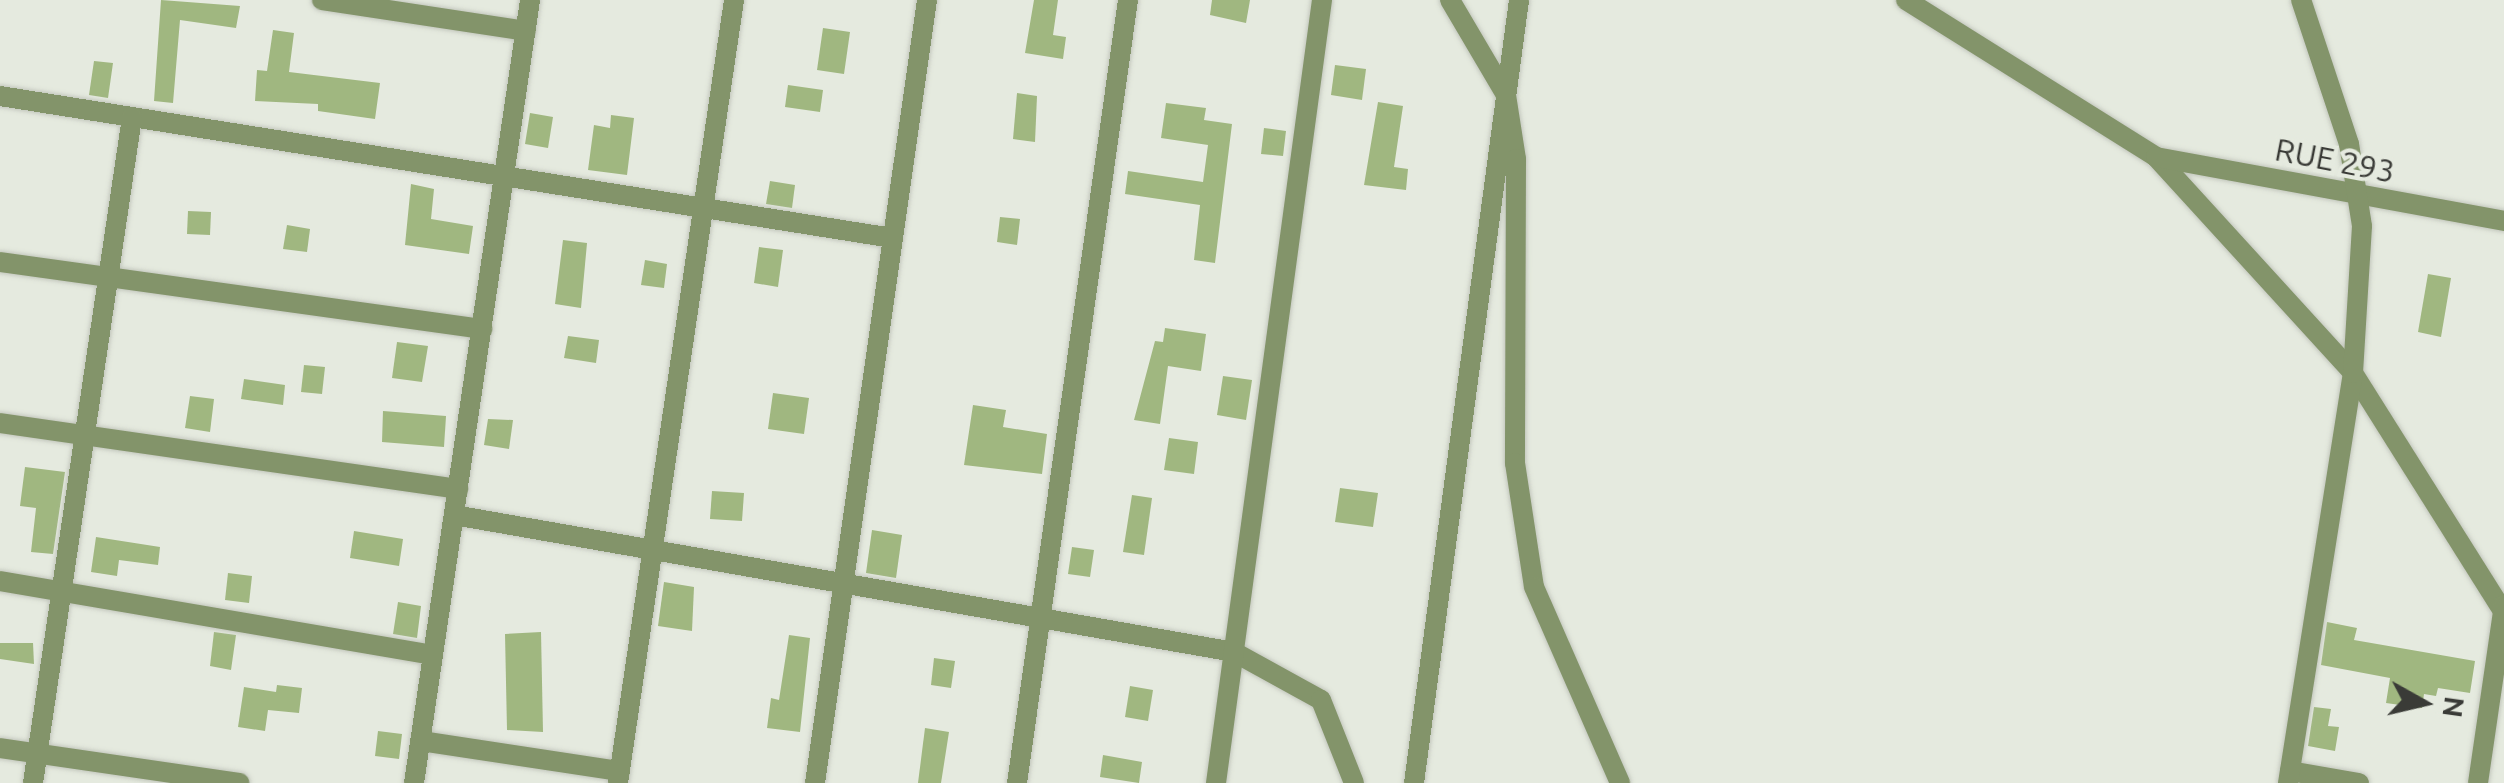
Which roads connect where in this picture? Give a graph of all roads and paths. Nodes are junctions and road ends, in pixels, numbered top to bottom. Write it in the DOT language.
graph roads {
  1 [pos="322,0"];
  2 [pos="530,0"];
  3 [pos="734,0"];
  4 [pos="926,0"];
  5 [pos="1128,0"];
  6 [pos="1322,0"];
  7 [pos="1450,0"];
  8 [pos="1519,0"];
  9 [pos="1906,0"];
  10 [pos="2301,0"];
  11 [pos="526,31"];
  12 [pos="1506,94"];
  13 [pos="0,96"];
  14 [pos="132,117"];
  15 [pos="2156,158"];
  16 [pos="504,176"];
  17 [pos="2357,194"];
  18 [pos="702,207"];
  19 [pos="2504,221"];
  20 [pos="893,238"];
  21 [pos="0,262"];
  22 [pos="108,277"];
  23 [pos="482,329"];
  24 [pos="2353,374"];
  25 [pos="0,423"];
  26 [pos="85,435"];
  27 [pos="458,489"];
  28 [pos="454,515"];
  29 [pos="648,551"];
  30 [pos="0,581"];
  31 [pos="843,585"];
  32 [pos="62,592"];
  33 [pos="2503,615"];
  34 [pos="1040,619"];
  35 [pos="1234,652"];
  36 [pos="433,656"];
  37 [pos="421,741"];
  38 [pos="0,748"];
  39 [pos="38,754"];
  40 [pos="619,777"];
  41 [pos="2289,777"];
  42 [pos="33,783"];
  43 [pos="240,783"];
  44 [pos="414,783"];
  45 [pos="815,783"];
  46 [pos="1017,783"];
  47 [pos="1216,783"];
  48 [pos="1354,783"];
  49 [pos="1414,783"];
  50 [pos="1620,783"];
  51 [pos="2359,783"];
  52 [pos="2478,783"];
  1 -- 11 [label="street"];
  2 -- 11 [label="street"];
  3 -- 18 [label="street"];
  4 -- 20 [label="street"];
  5 -- 34 [label="street"];
  6 -- 35 [label="street"];
  7 -- 12 [label="street"];
  8 -- 12 [label="street"];
  9 -- 15 [label="street"];
  10 -- 17 [label="street"];
  11 -- 16 [label="street"];
  12 -- 49 [label="street"];
  12 -- 50 [label="street"];
  13 -- 14 [label="street"];
  14 -- 16 [label="street"];
  14 -- 22 [label="street"];
  15 -- 17 [label="street, RUE 293"];
  15 -- 24 [label="street"];
  16 -- 18 [label="street"];
  16 -- 23 [label="street"];
  17 -- 19 [label="street, RUE 293"];
  17 -- 24 [label="street"];
  18 -- 20 [label="street"];
  18 -- 29 [label="street"];
  20 -- 31 [label="street"];
  21 -- 22 [label="street"];
  22 -- 23 [label="street"];
  22 -- 26 [label="street"];
  23 -- 27 [label="street"];
  24 -- 33 [label="street"];
  24 -- 41 [label="street"];
  25 -- 26 [label="street"];
  26 -- 27 [label="street"];
  26 -- 32 [label="street"];
  27 -- 28 [label="street"];
  28 -- 29 [label="street"];
  28 -- 36 [label="street"];
  29 -- 31 [label="street"];
  29 -- 40 [label="street"];
  30 -- 32 [label="street"];
  31 -- 34 [label="street"];
  31 -- 45 [label="street"];
  32 -- 36 [label="street"];
  32 -- 39 [label="street"];
  33 -- 52 [label="street"];
  34 -- 35 [label="street"];
  34 -- 46 [label="street"];
  35 -- 47 [label="street"];
  35 -- 48 [label="street"];
  36 -- 37 [label="street"];
  37 -- 40 [label="street"];
  37 -- 44 [label="street"];
  38 -- 39 [label="street"];
  39 -- 42 [label="street"];
  39 -- 43 [label="street"];
  41 -- 51 [label="street"];
}
